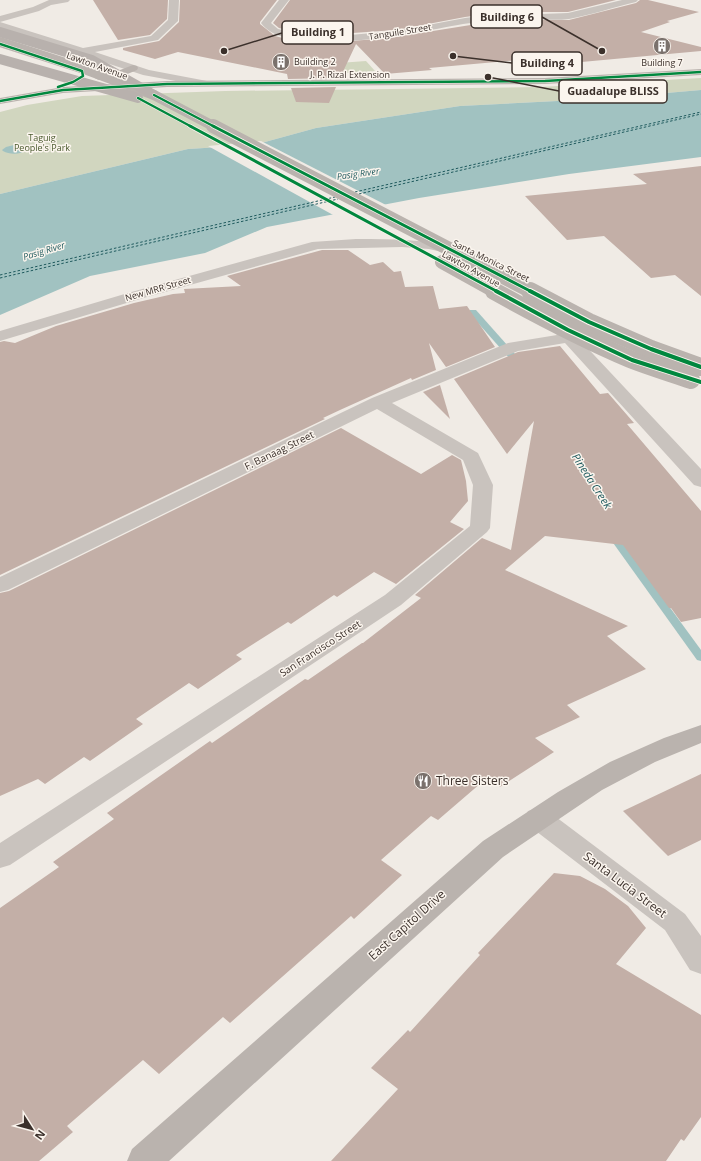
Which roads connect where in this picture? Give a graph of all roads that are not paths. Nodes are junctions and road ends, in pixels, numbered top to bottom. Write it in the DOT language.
graph roads {
  1 [pos="65,0"];
  2 [pos="174,0"];
  3 [pos="284,0"];
  4 [pos="633,0"];
  5 [pos="508,5"];
  6 [pos="518,14"];
  7 [pos="15,16"];
  8 [pos="0,19"];
  9 [pos="29,20"];
  10 [pos="0,25"];
  11 [pos="0,32"];
  12 [pos="87,39"];
  13 [pos="0,44"];
  14 [pos="109,46"];
  15 [pos="83,50"];
  16 [pos="0,59"];
  17 [pos="132,68"];
  18 [pos="82,71"];
  19 [pos="147,72"];
  20 [pos="701,72"];
  21 [pos="98,77"];
  22 [pos="203,83"];
  23 [pos="120,86"];
  24 [pos="152,90"];
  25 [pos="29,95"];
  26 [pos="138,98"];
  27 [pos="0,101"];
  28 [pos="402,243"];
  29 [pos="317,245"];
  30 [pos="479,262"];
  31 [pos="453,270"];
  32 [pos="554,321"];
  33 [pos="0,336"];
  34 [pos="567,338"];
  35 [pos="698,376"];
  36 [pos="378,402"];
  37 [pos="701,481"];
  38 [pos="0,585"];
  39 [pos="701,734"];
  40 [pos="538,818"];
  41 [pos="0,857"];
  42 [pos="701,961"];
  43 [pos="144,1161"];
  1 -- 7 [label="street"];
  2 -- 14 [label="street"];
  3 -- 6 [label="street, Tanguile Street"];
  4 -- 6 [label="street"];
  5 -- 6 [label="street"];
  7 -- 8 [label="street"];
  7 -- 9 [label="street"];
  10 -- 15 [label="street"];
  11 -- 24 [label="main road, bridge"];
  12 -- 14 [label="street"];
  13 -- 18 [label="main road, Lawton Avenue"];
  13 -- 24 [label="main road, Lawton Avenue, bridge"];
  13 -- 26 [label="main road, Lawton Avenue, bridge"];
  14 -- 15 [label="street"];
  15 -- 17 [label="street"];
  16 -- 26 [label="main road, bridge"];
  17 -- 19 [label="street"];
  17 -- 21 [label="main road"];
  18 -- 21 [label="main road, Lawton Avenue"];
  18 -- 25 [label="main road"];
  19 -- 22 [label="street"];
  19 -- 24 [label="street"];
  20 -- 22 [label="main road, J. P. Rizal Extension"];
  21 -- 23 [label="main road, Lawton Avenue"];
  22 -- 24 [label="main road, J. P. Rizal Extension"];
  23 -- 24 [label="main road, J. P. Rizal Extension"];
  23 -- 25 [label="main road, J. P. Rizal Extension"];
  24 -- 35 [label="main road, Lawton Avenue, bridge"];
  25 -- 27 [label="main road, J. P. Rizal Extension"];
  26 -- 35 [label="main road, Lawton Avenue, bridge"];
  28 -- 29 [label="street, Santa Monica Street"];
  28 -- 30 [label="street, Santa Monica Street"];
  28 -- 31 [label="street, Santa Monica Street"];
  29 -- 33 [label="street, New MRR Street"];
  30 -- 31 [label="street"];
  30 -- 32 [label="street, Santa Monica Street"];
  31 -- 32 [label="street, Santa Monica Street"];
  32 -- 34 [label="street"];
  34 -- 36 [label="street, F. Banaag Street"];
  34 -- 37 [label="street"];
  36 -- 38 [label="street, F. Banaag Street"];
  36 -- 41 [label="street, San Francisco Street"];
  39 -- 40 [label="main road, East Capitol Drive"];
  40 -- 42 [label="street, Santa Lucia Street"];
  40 -- 43 [label="main road, East Capitol Drive"];
}
